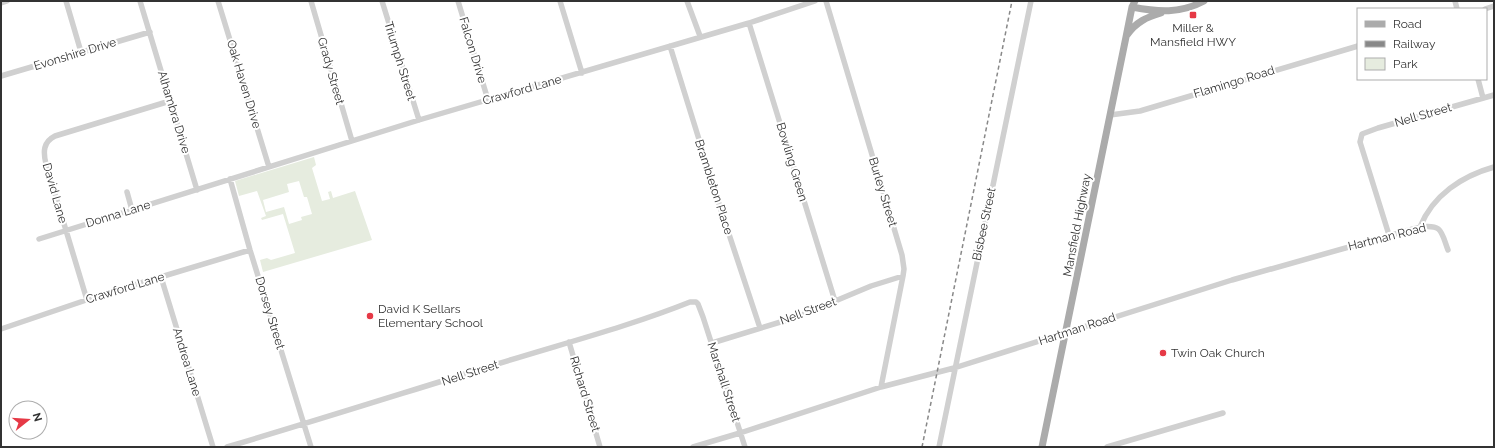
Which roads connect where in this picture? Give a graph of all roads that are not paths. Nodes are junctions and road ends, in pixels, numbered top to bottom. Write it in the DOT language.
graph roads {
  1 [pos="7,1"];
  2 [pos="66,1"];
  3 [pos="140,1"];
  4 [pos="218,1"];
  5 [pos="311,1"];
  6 [pos="382,1"];
  7 [pos="458,1"];
  8 [pos="560,1"];
  9 [pos="687,1"];
  10 [pos="815,1"];
  11 [pos="826,1"];
  12 [pos="1031,1"];
  13 [pos="1204,1"];
  14 [pos="1,3"];
  15 [pos="1132,3"];
  16 [pos="1166,12"];
  17 [pos="748,23"];
  18 [pos="150,32"];
  19 [pos="700,36"];
  20 [pos="1126,36"];
  21 [pos="670,46"];
  22 [pos="1357,46"];
  23 [pos="81,52"];
  24 [pos="582,73"];
  25 [pos="1,76"];
  26 [pos="1478,80"];
  27 [pos="1494,95"];
  28 [pos="1483,98"];
  29 [pos="488,100"];
  30 [pos="170,101"];
  31 [pos="1110,115"];
  32 [pos="419,120"];
  33 [pos="352,141"];
  34 [pos="269,167"];
  35 [pos="1494,167"];
  36 [pos="230,179"];
  37 [pos="197,190"];
  38 [pos="127,192"];
  39 [pos="132,210"];
  40 [pos="1420,227"];
  41 [pos="65,231"];
  42 [pos="1389,235"];
  43 [pos="39,239"];
  44 [pos="250,250"];
  45 [pos="1448,250"];
  46 [pos="903,276"];
  47 [pos="161,277"];
  48 [pos="87,300"];
  49 [pos="836,301"];
  50 [pos="703,317"];
  51 [pos="760,328"];
  52 [pos="1,329"];
  53 [pos="1066,333"];
  54 [pos="569,342"];
  55 [pos="712,343"];
  56 [pos="954,368"];
  57 [pos="881,387"];
  58 [pos="1223,413"];
  59 [pos="304,425"];
  60 [pos="740,433"];
  61 [pos="213,447"];
  62 [pos="227,447"];
  63 [pos="311,447"];
  64 [pos="600,447"];
  65 [pos="694,447"];
  66 [pos="745,447"];
  67 [pos="939,447"];
  68 [pos="1042,447"];
  69 [pos="1106,447"];
  1 -- 14 [label="street"];
  2 -- 23 [label="street"];
  3 -- 18 [label="street, Alhambra Drive"];
  4 -- 34 [label="street, Oak Haven Drive"];
  5 -- 33 [label="street, Grady Street"];
  6 -- 32 [label="street, Triumph Street"];
  7 -- 29 [label="street, Falcon Drive"];
  8 -- 24 [label="street"];
  9 -- 19 [label="street"];
  10 -- 17 [label="street, Crawford Lane"];
  11 -- 46 [label="street, Burley Street"];
  12 -- 56 [label="street, Bisbee Street"];
  13 -- 16 [label="main road"];
  15 -- 16 [label="main road"];
  15 -- 20 [label="main road, Mansfield Highway"];
  16 -- 20 [label="main road"];
  17 -- 19 [label="street, Crawford Lane"];
  17 -- 49 [label="street, Bowling Green"];
  18 -- 23 [label="street, Evonshire Drive"];
  18 -- 30 [label="street, Alhambra Drive"];
  19 -- 21 [label="street, Crawford Lane"];
  20 -- 31 [label="main road, Mansfield Highway"];
  21 -- 24 [label="street, Crawford Lane"];
  21 -- 51 [label="street, Brambleton Place"];
  22 -- 31 [label="street, Flamingo Road"];
  23 -- 25 [label="street, Evonshire Drive"];
  24 -- 29 [label="street, Crawford Lane"];
  26 -- 28 [label="street"];
  27 -- 28 [label="street, Nell Street"];
  28 -- 42 [label="street, Nell Street"];
  29 -- 32 [label="street, Crawford Lane"];
  30 -- 37 [label="street, Alhambra Drive"];
  30 -- 41 [label="street, David Lane"];
  31 -- 53 [label="main road, Mansfield Highway"];
  32 -- 33 [label="street, Crawford Lane"];
  33 -- 34 [label="street, Crawford Lane"];
  34 -- 36 [label="street, Crawford Lane"];
  35 -- 40 [label="street"];
  36 -- 37 [label="street"];
  36 -- 44 [label="street, Dorsey Street"];
  37 -- 39 [label="street, Donna Lane"];
  38 -- 39 [label="street"];
  39 -- 41 [label="street, Donna Lane"];
  40 -- 42 [label="street, Hartman Road"];
  40 -- 45 [label="street, Hartman Road"];
  41 -- 43 [label="street, Donna Lane"];
  41 -- 48 [label="street, David Lane"];
  42 -- 53 [label="street, Hartman Road"];
  44 -- 47 [label="street, Crawford Lane"];
  44 -- 59 [label="street, Dorsey Street"];
  46 -- 49 [label="street, Nell Street"];
  46 -- 57 [label="street, Burley Street"];
  47 -- 48 [label="street, Crawford Lane"];
  47 -- 61 [label="street, Andrea Lane"];
  48 -- 52 [label="street, Crawford Lane"];
  49 -- 51 [label="street, Nell Street"];
  50 -- 54 [label="street, Nell Street"];
  50 -- 55 [label="street, Marshall Street"];
  51 -- 55 [label="street, Nell Street"];
  53 -- 56 [label="street, Hartman Road"];
  53 -- 68 [label="main road, Mansfield Highway"];
  54 -- 59 [label="street, Nell Street"];
  54 -- 64 [label="street, Richard Street"];
  55 -- 60 [label="street, Marshall Street"];
  56 -- 57 [label="street, Hartman Road"];
  56 -- 67 [label="street, Bisbee Street"];
  57 -- 60 [label="street, Hartman Road"];
  58 -- 69 [label="street"];
  59 -- 62 [label="street, Nell Street"];
  59 -- 63 [label="street, Dorsey Street"];
  60 -- 65 [label="street, Hartman Road"];
  60 -- 66 [label="street, Marshall Street"];
}
